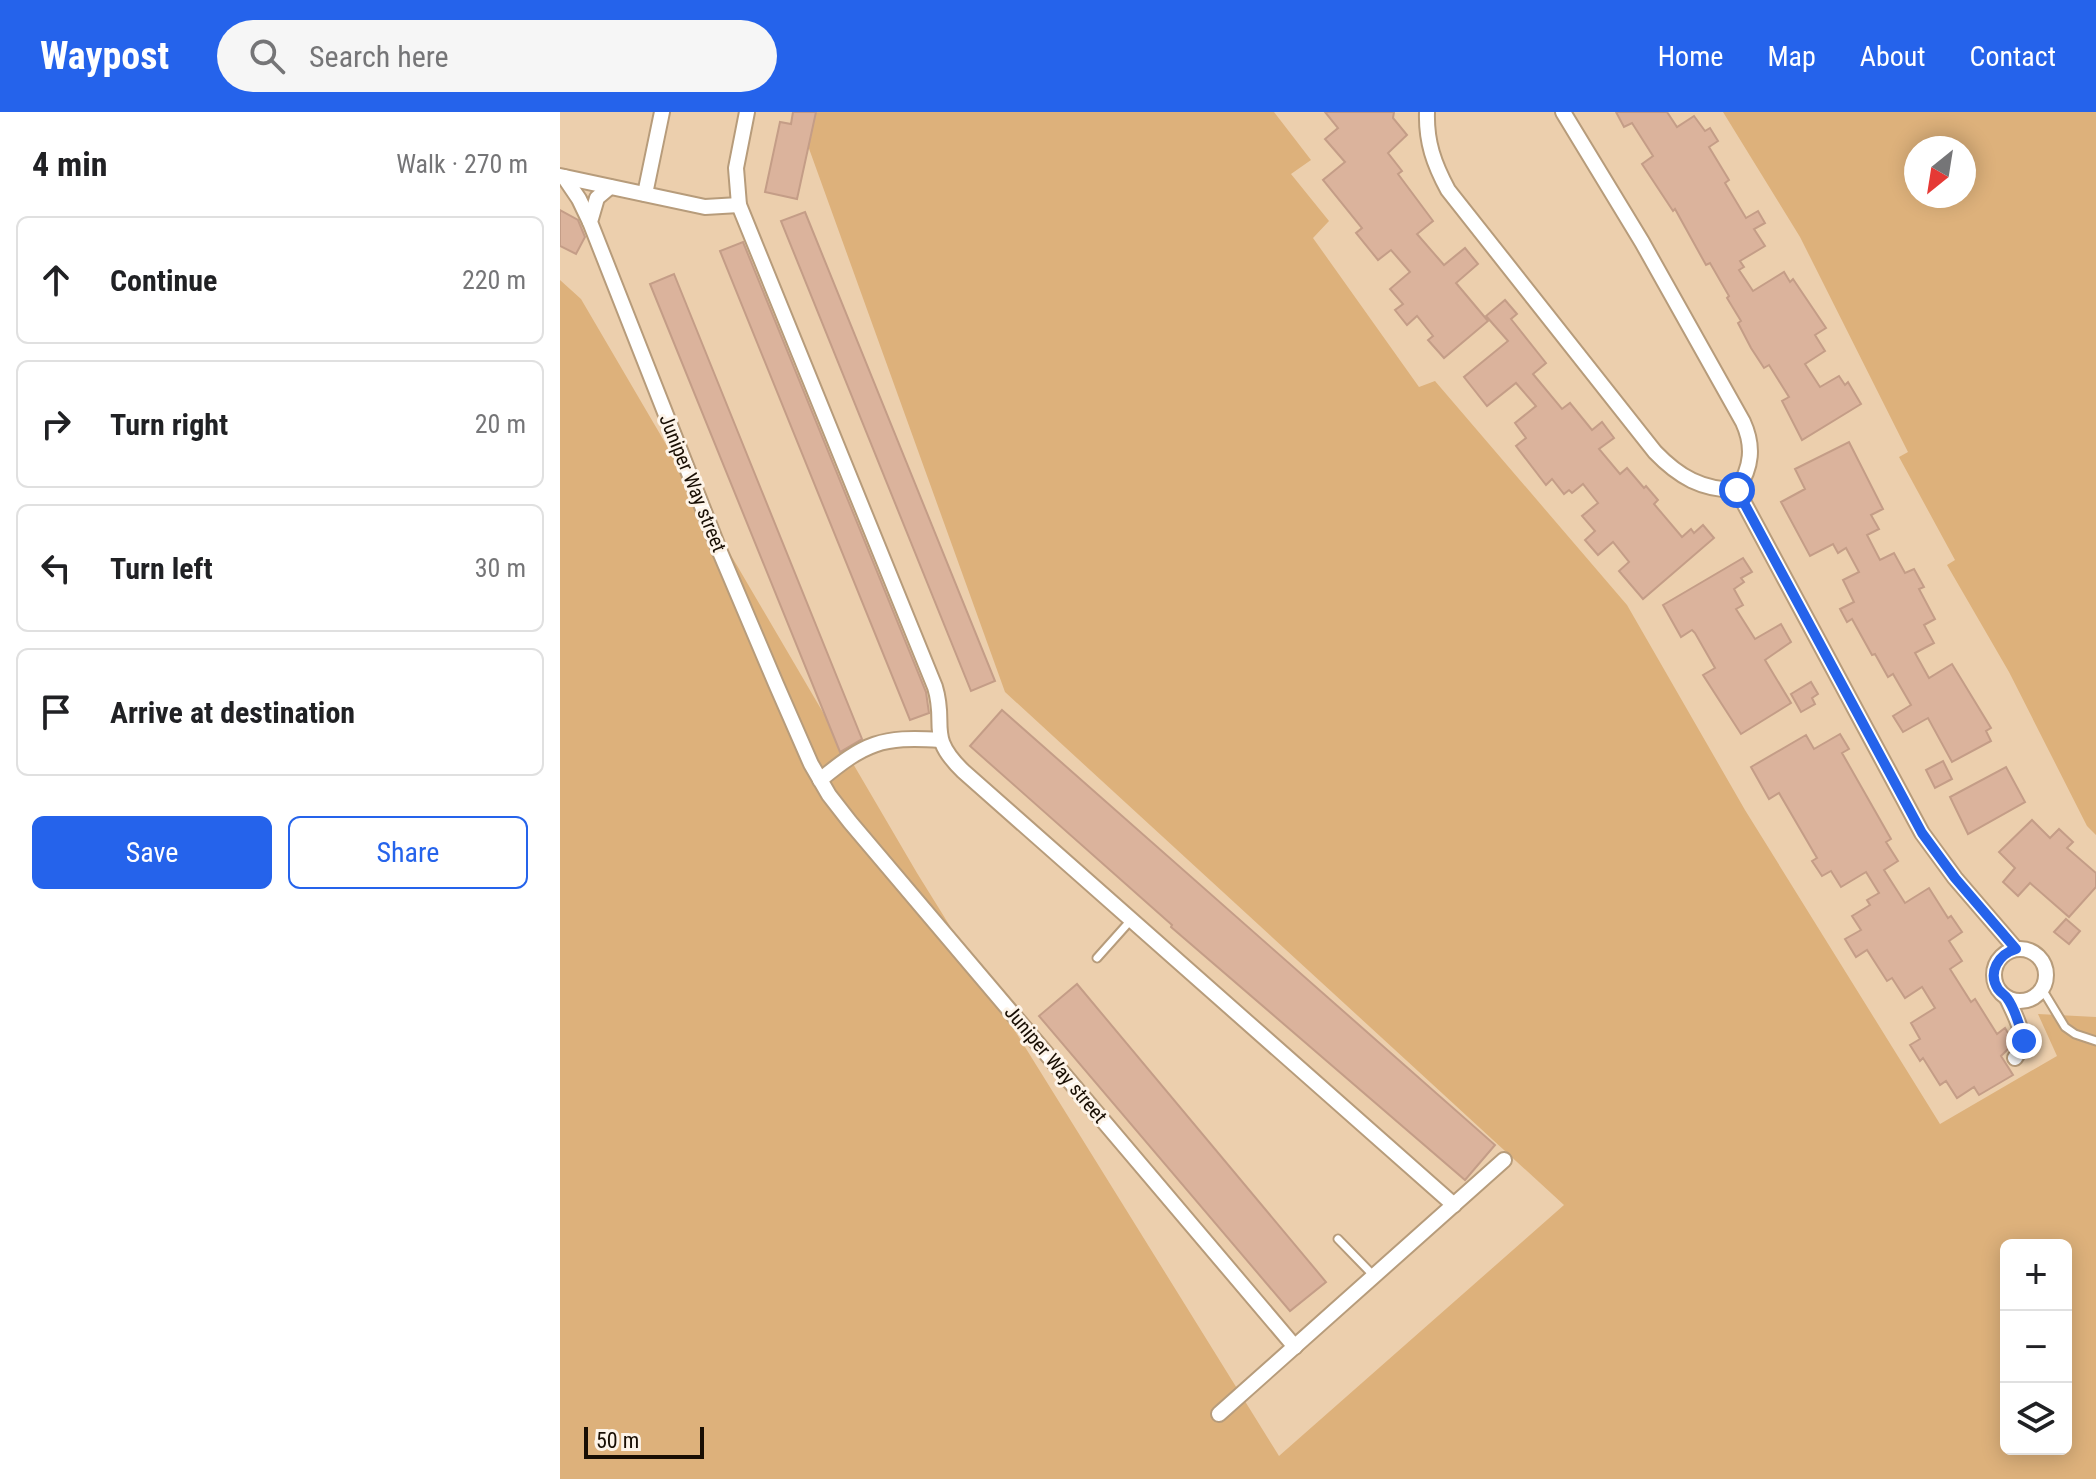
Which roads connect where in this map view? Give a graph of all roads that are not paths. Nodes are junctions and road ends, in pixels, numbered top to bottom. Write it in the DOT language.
graph roads {
  1 [pos="662,112"];
  2 [pos="747,112"];
  3 [pos="1427,112"];
  4 [pos="1563,112"];
  5 [pos="562,177"];
  6 [pos="610,187"];
  7 [pos="645,194"];
  8 [pos="739,205"];
  9 [pos="590,222"];
  10 [pos="1737,490"];
  11 [pos="940,740"];
  12 [pos="820,780"];
  13 [pos="1131,920"];
  14 [pos="2016,949"];
  15 [pos="1097,958"];
  16 [pos="2042,989"];
  17 [pos="2007,998"];
  18 [pos="2096,1041"];
  19 [pos="2015,1058"];
  20 [pos="1504,1160"];
  21 [pos="1454,1205"];
  22 [pos="1338,1239"];
  23 [pos="1374,1276"];
  24 [pos="1295,1347"];
  25 [pos="1219,1414"];
  1 -- 7 [label="street"];
  2 -- 8 [label="street"];
  3 -- 10 [label="street"];
  4 -- 10 [label="street"];
  5 -- 6 [label="street"];
  5 -- 9 [label="street, Juniper Way street"];
  6 -- 7 [label="street"];
  6 -- 9 [label="street"];
  7 -- 8 [label="street"];
  8 -- 11 [label="street"];
  9 -- 12 [label="street, Juniper Way street"];
  10 -- 14 [label="street"];
  11 -- 12 [label="street"];
  11 -- 13 [label="street"];
  12 -- 24 [label="street, Juniper Way street"];
  13 -- 15 [label="lane"];
  13 -- 21 [label="street"];
  14 -- 16 [label="street"];
  14 -- 17 [label="street"];
  16 -- 17 [label="street"];
  16 -- 18 [label="lane"];
  17 -- 19 [label="street"];
  20 -- 21 [label="street"];
  21 -- 23 [label="street"];
  22 -- 23 [label="lane"];
  23 -- 24 [label="street"];
  24 -- 25 [label="street"];
}
